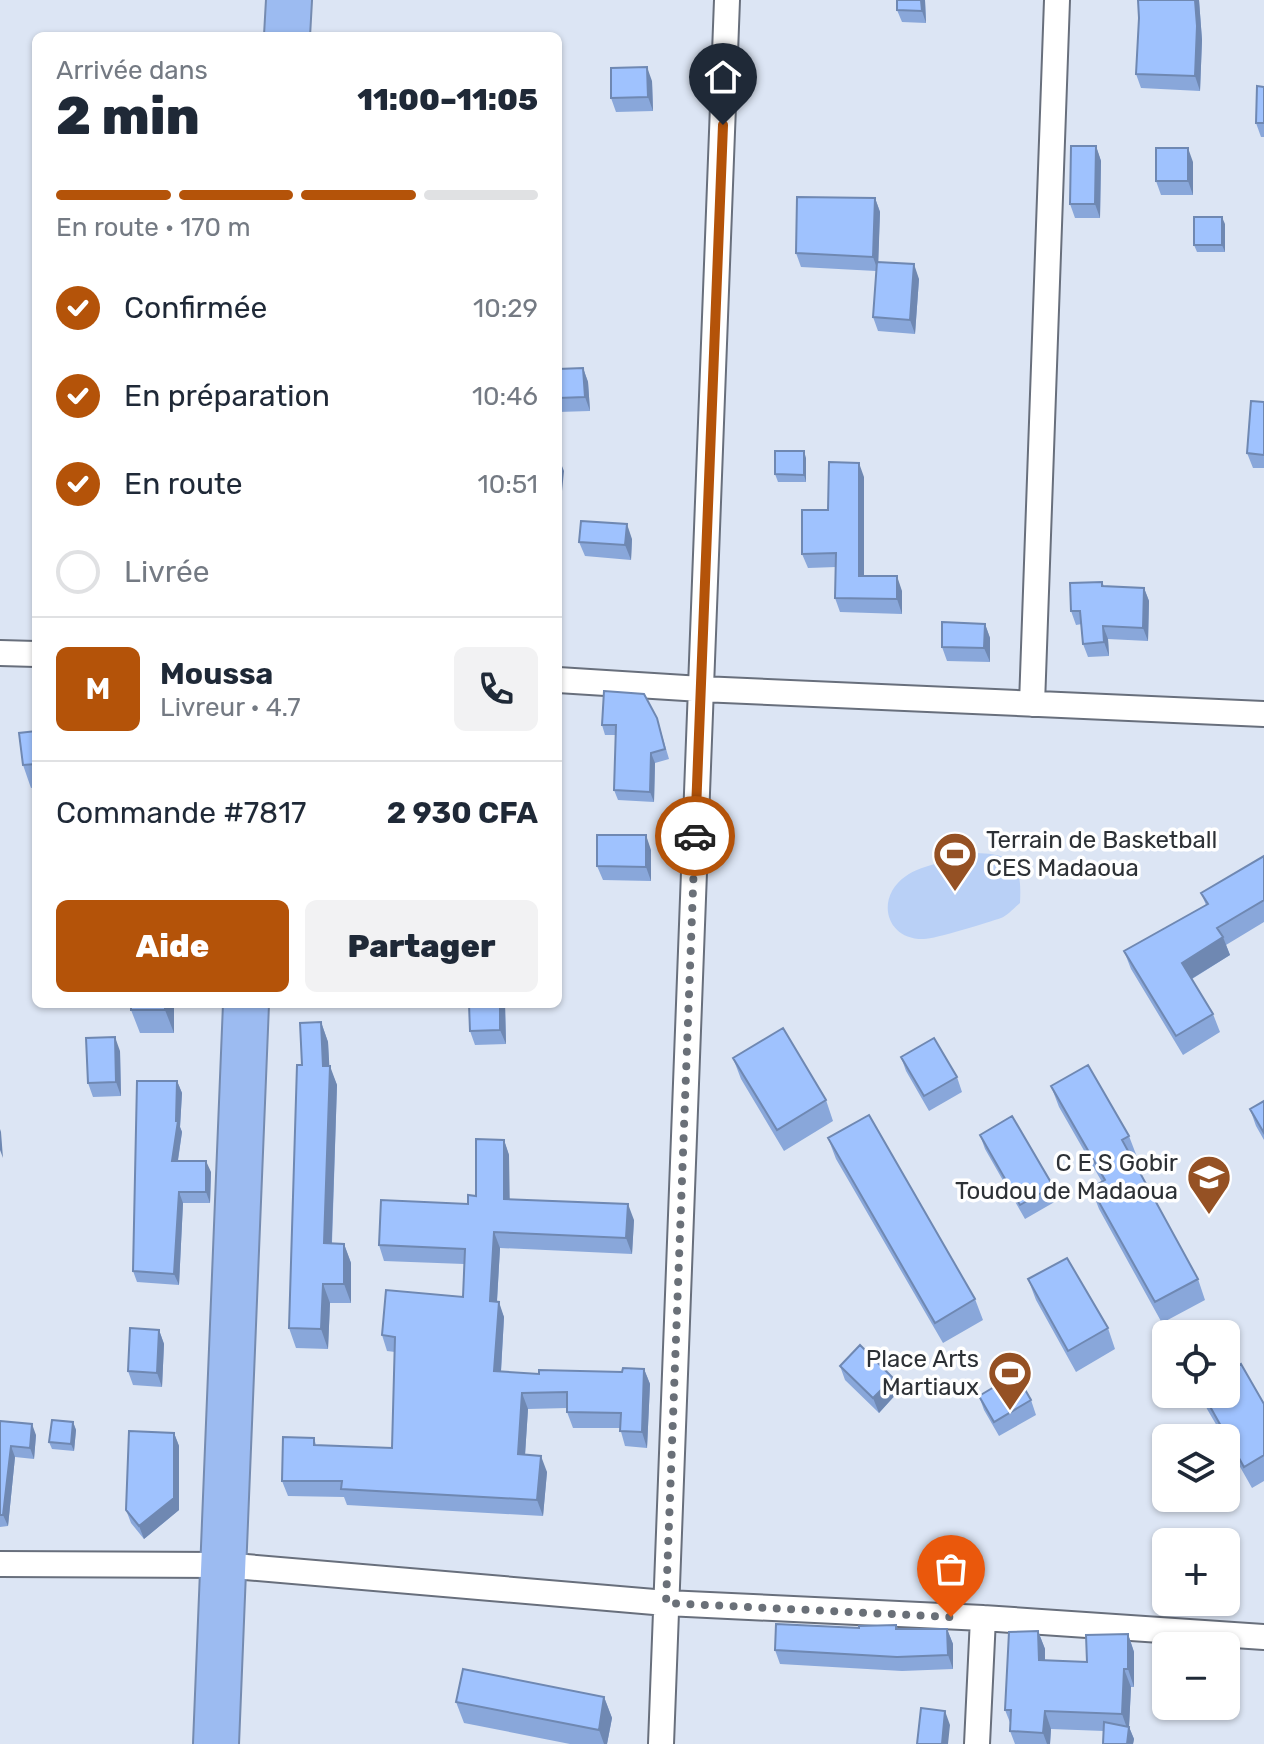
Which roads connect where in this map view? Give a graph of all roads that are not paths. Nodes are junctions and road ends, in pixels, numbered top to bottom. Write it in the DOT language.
graph roads {
  1 [pos="289,0"];
  2 [pos="727,0"];
  3 [pos="1057,0"];
  4 [pos="287,32"];
  5 [pos="0,653"];
  6 [pos="32,654"];
  7 [pos="562,680"];
  8 [pos="701,689"];
  9 [pos="1032,704"];
  10 [pos="1264,714"];
  11 [pos="246,1008"];
  12 [pos="0,1564"];
  13 [pos="222,1565"];
  14 [pos="666,1603"];
  15 [pos="983,1618"];
  16 [pos="1264,1637"];
  17 [pos="216,1744"];
  18 [pos="661,1744"];
  19 [pos="977,1744"];
  1 -- 4 [label="highway"];
  2 -- 8 [label="street"];
  3 -- 9 [label="street"];
  5 -- 6 [label="street"];
  7 -- 8 [label="street"];
  8 -- 9 [label="street"];
  8 -- 14 [label="street"];
  9 -- 10 [label="street"];
  11 -- 13 [label="highway"];
  12 -- 13 [label="street"];
  13 -- 14 [label="street"];
  13 -- 17 [label="highway"];
  14 -- 15 [label="street"];
  14 -- 18 [label="street"];
  15 -- 16 [label="street"];
  15 -- 19 [label="street"];
}
